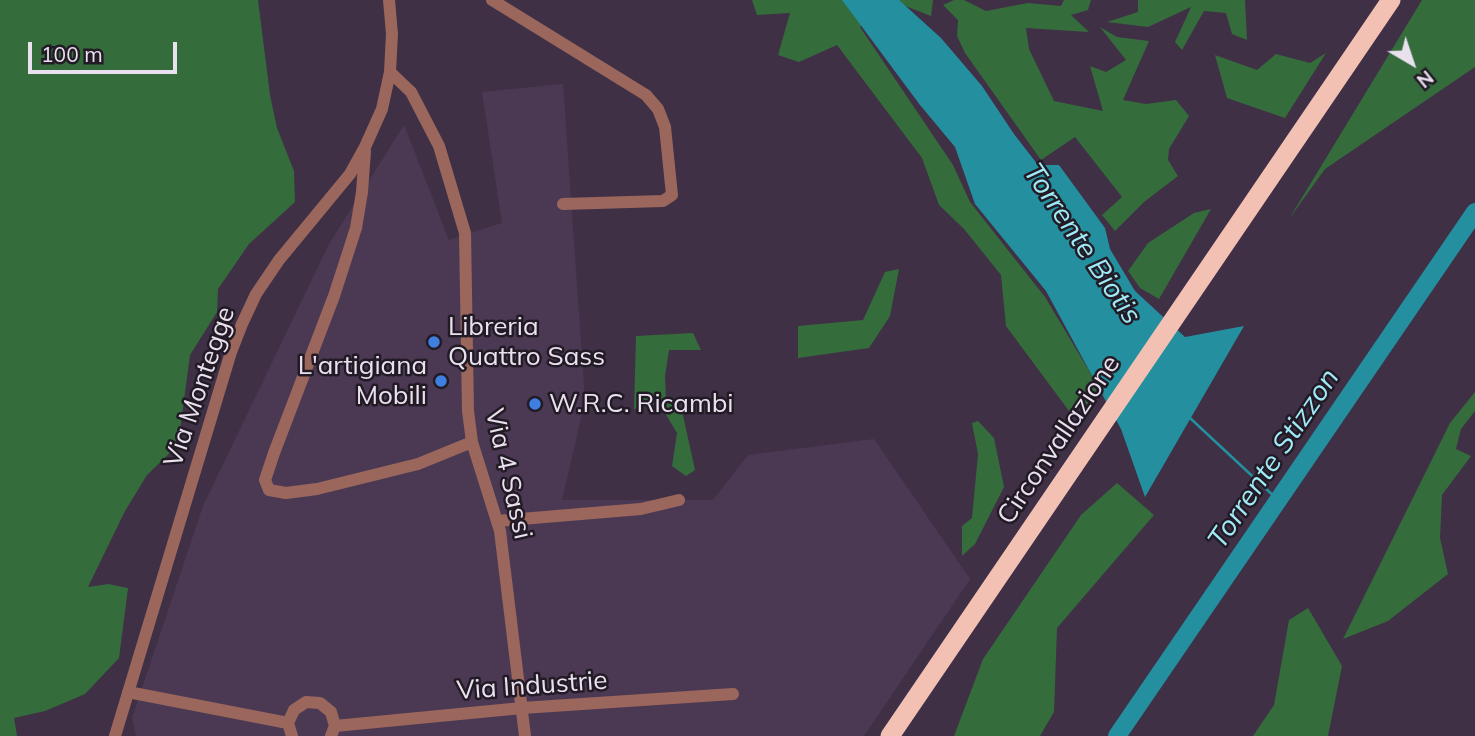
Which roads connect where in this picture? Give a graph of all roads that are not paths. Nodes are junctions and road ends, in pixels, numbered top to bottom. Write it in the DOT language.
graph roads {
  1 [pos="388,0"];
  2 [pos="492,0"];
  3 [pos="1391,0"];
  4 [pos="390,72"];
  5 [pos="365,147"];
  6 [pos="563,204"];
  7 [pos="472,442"];
  8 [pos="679,500"];
  9 [pos="497,521"];
  10 [pos="128,692"];
  11 [pos="733,694"];
  12 [pos="522,708"];
  13 [pos="288,723"];
  14 [pos="333,731"];
  15 [pos="115,736"];
  16 [pos="292,736"];
  17 [pos="525,736"];
  18 [pos="890,736"];
  1 -- 4 [label="street, Via Montegge"];
  2 -- 6 [label="street"];
  3 -- 18 [label="highway, Circonvallazione"];
  4 -- 5 [label="street, Via Montegge"];
  4 -- 7 [label="street, Via 4 Sassi"];
  5 -- 7 [label="street"];
  5 -- 10 [label="street, Via Montegge"];
  7 -- 9 [label="street, Via 4 Sassi"];
  8 -- 9 [label="street"];
  9 -- 12 [label="street, Via 4 Sassi"];
  10 -- 13 [label="street"];
  10 -- 15 [label="street, Via Montegge"];
  11 -- 12 [label="street, Via Industrie"];
  12 -- 14 [label="street, Via Industrie"];
  12 -- 17 [label="street, Via 4 Sassi"];
  13 -- 14 [label="street, Via Industrie"];
  13 -- 16 [label="street"];
}
